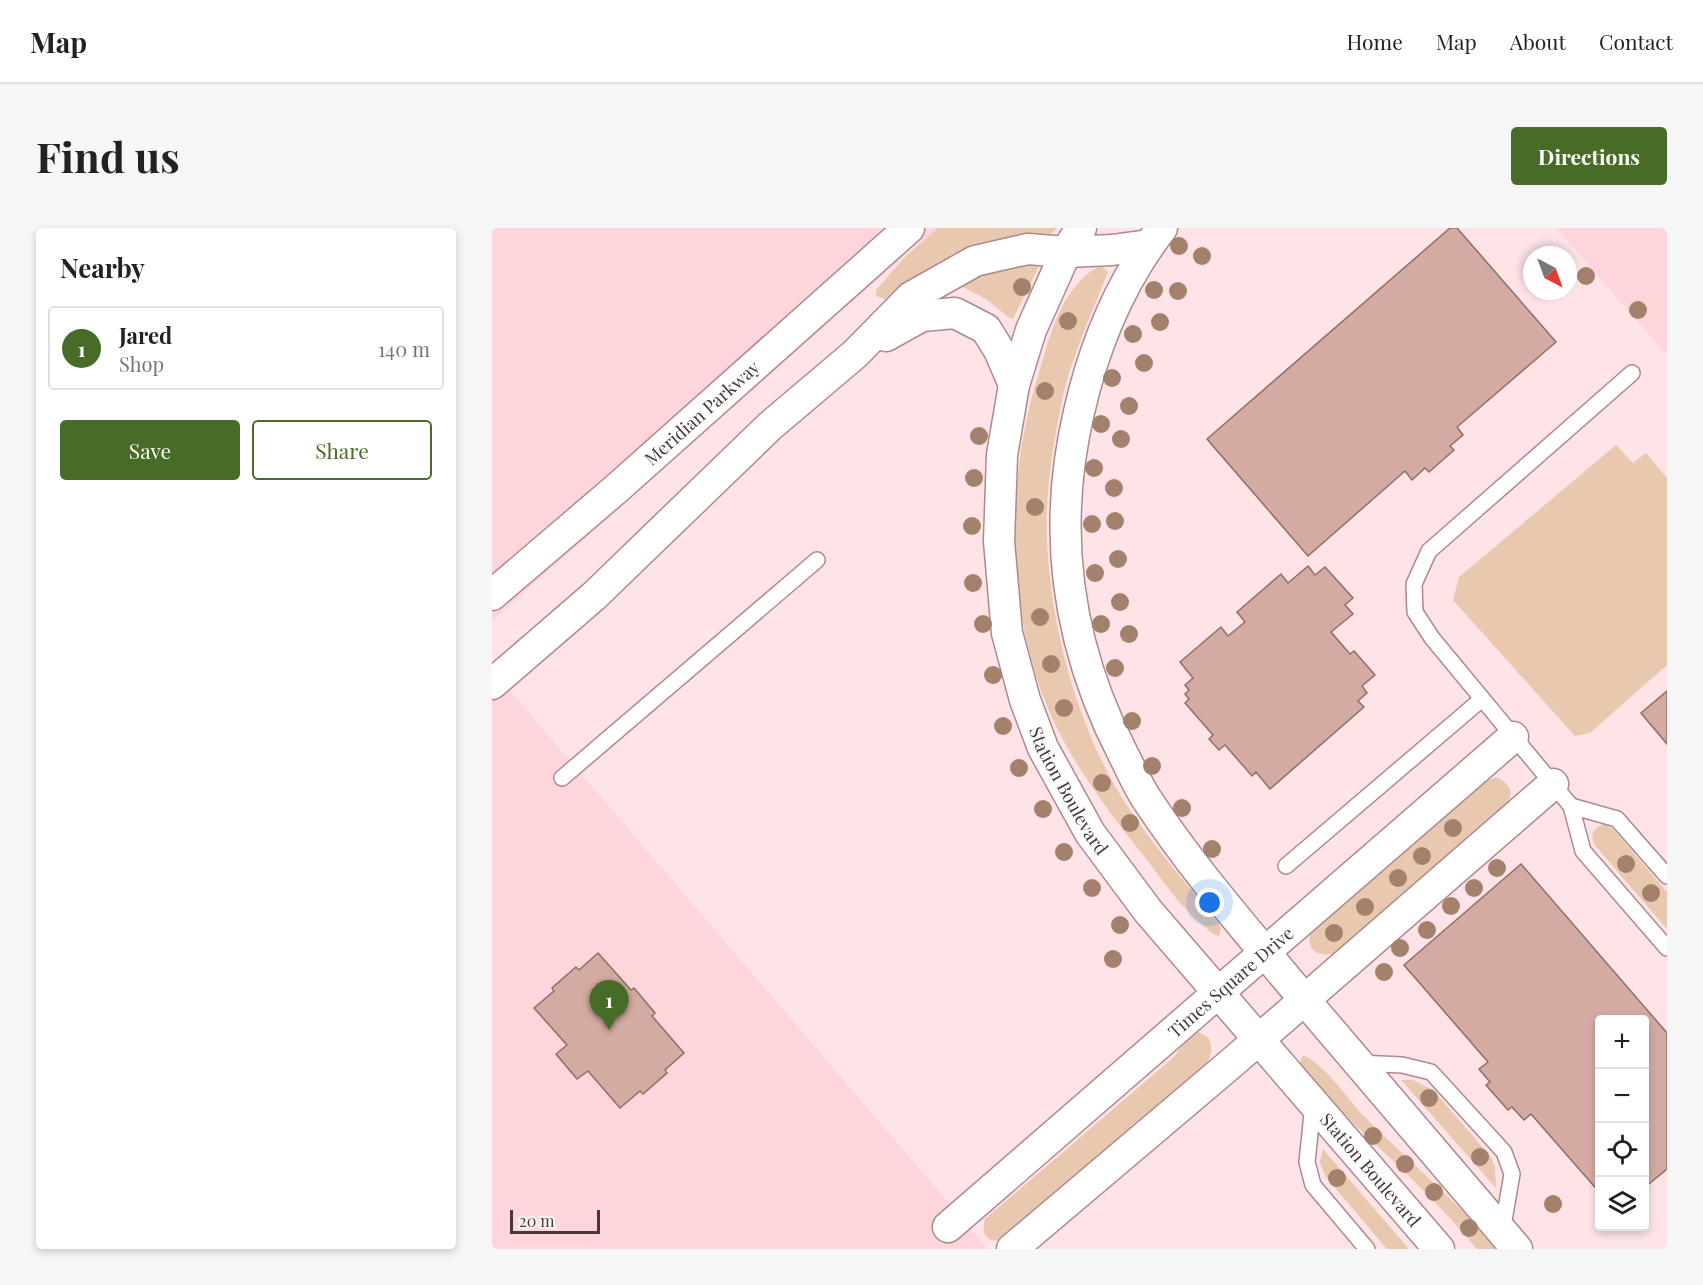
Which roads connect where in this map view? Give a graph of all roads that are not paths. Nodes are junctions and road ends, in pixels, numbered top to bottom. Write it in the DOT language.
graph roads {
  1 [pos="909,228"];
  2 [pos="1155,236"];
  3 [pos="1073,240"];
  4 [pos="855,354"];
  5 [pos="1632,373"];
  6 [pos="1014,385"];
  7 [pos="817,560"];
  8 [pos="492,595"];
  9 [pos="492,684"];
  10 [pos="1482,699"];
  11 [pos="1513,737"];
  12 [pos="562,778"];
  13 [pos="1562,795"];
  14 [pos="1645,850"];
  15 [pos="1667,855"];
  16 [pos="1286,866"];
  17 [pos="1667,876"];
  18 [pos="1667,948"];
  19 [pos="1265,953"];
  20 [pos="1219,994"];
  21 [pos="1305,1000"];
  22 [pos="1258,1041"];
  23 [pos="1358,1063"];
  24 [pos="1313,1104"];
  25 [pos="948,1227"];
  26 [pos="1509,1240"];
  27 [pos="1012,1249"];
  28 [pos="1367,1249"];
  29 [pos="1439,1249"];
  1 -- 8 [label="street, Meridian Parkway"];
  2 -- 3 [label="street"];
  2 -- 19 [label="street"];
  3 -- 4 [label="street"];
  3 -- 6 [label="street, Station Boulevard"];
  4 -- 6 [label="street"];
  4 -- 9 [label="street"];
  5 -- 10 [label="lane"];
  6 -- 20 [label="street, Station Boulevard"];
  7 -- 12 [label="lane"];
  10 -- 11 [label="lane"];
  10 -- 16 [label="lane"];
  11 -- 13 [label="lane"];
  11 -- 19 [label="street, Times Square Drive"];
  13 -- 14 [label="lane"];
  13 -- 18 [label="lane"];
  13 -- 21 [label="street"];
  14 -- 15 [label="lane"];
  14 -- 17 [label="lane"];
  19 -- 20 [label="street, Times Square Drive"];
  19 -- 21 [label="street"];
  20 -- 22 [label="street, Station Boulevard"];
  20 -- 25 [label="street, Times Square Drive"];
  21 -- 22 [label="street"];
  21 -- 23 [label="street"];
  22 -- 24 [label="street, Station Boulevard"];
  22 -- 27 [label="street"];
  23 -- 26 [label="street"];
  23 -- 26 [label="lane"];
  24 -- 28 [label="lane"];
  24 -- 29 [label="street, Station Boulevard"];
}
